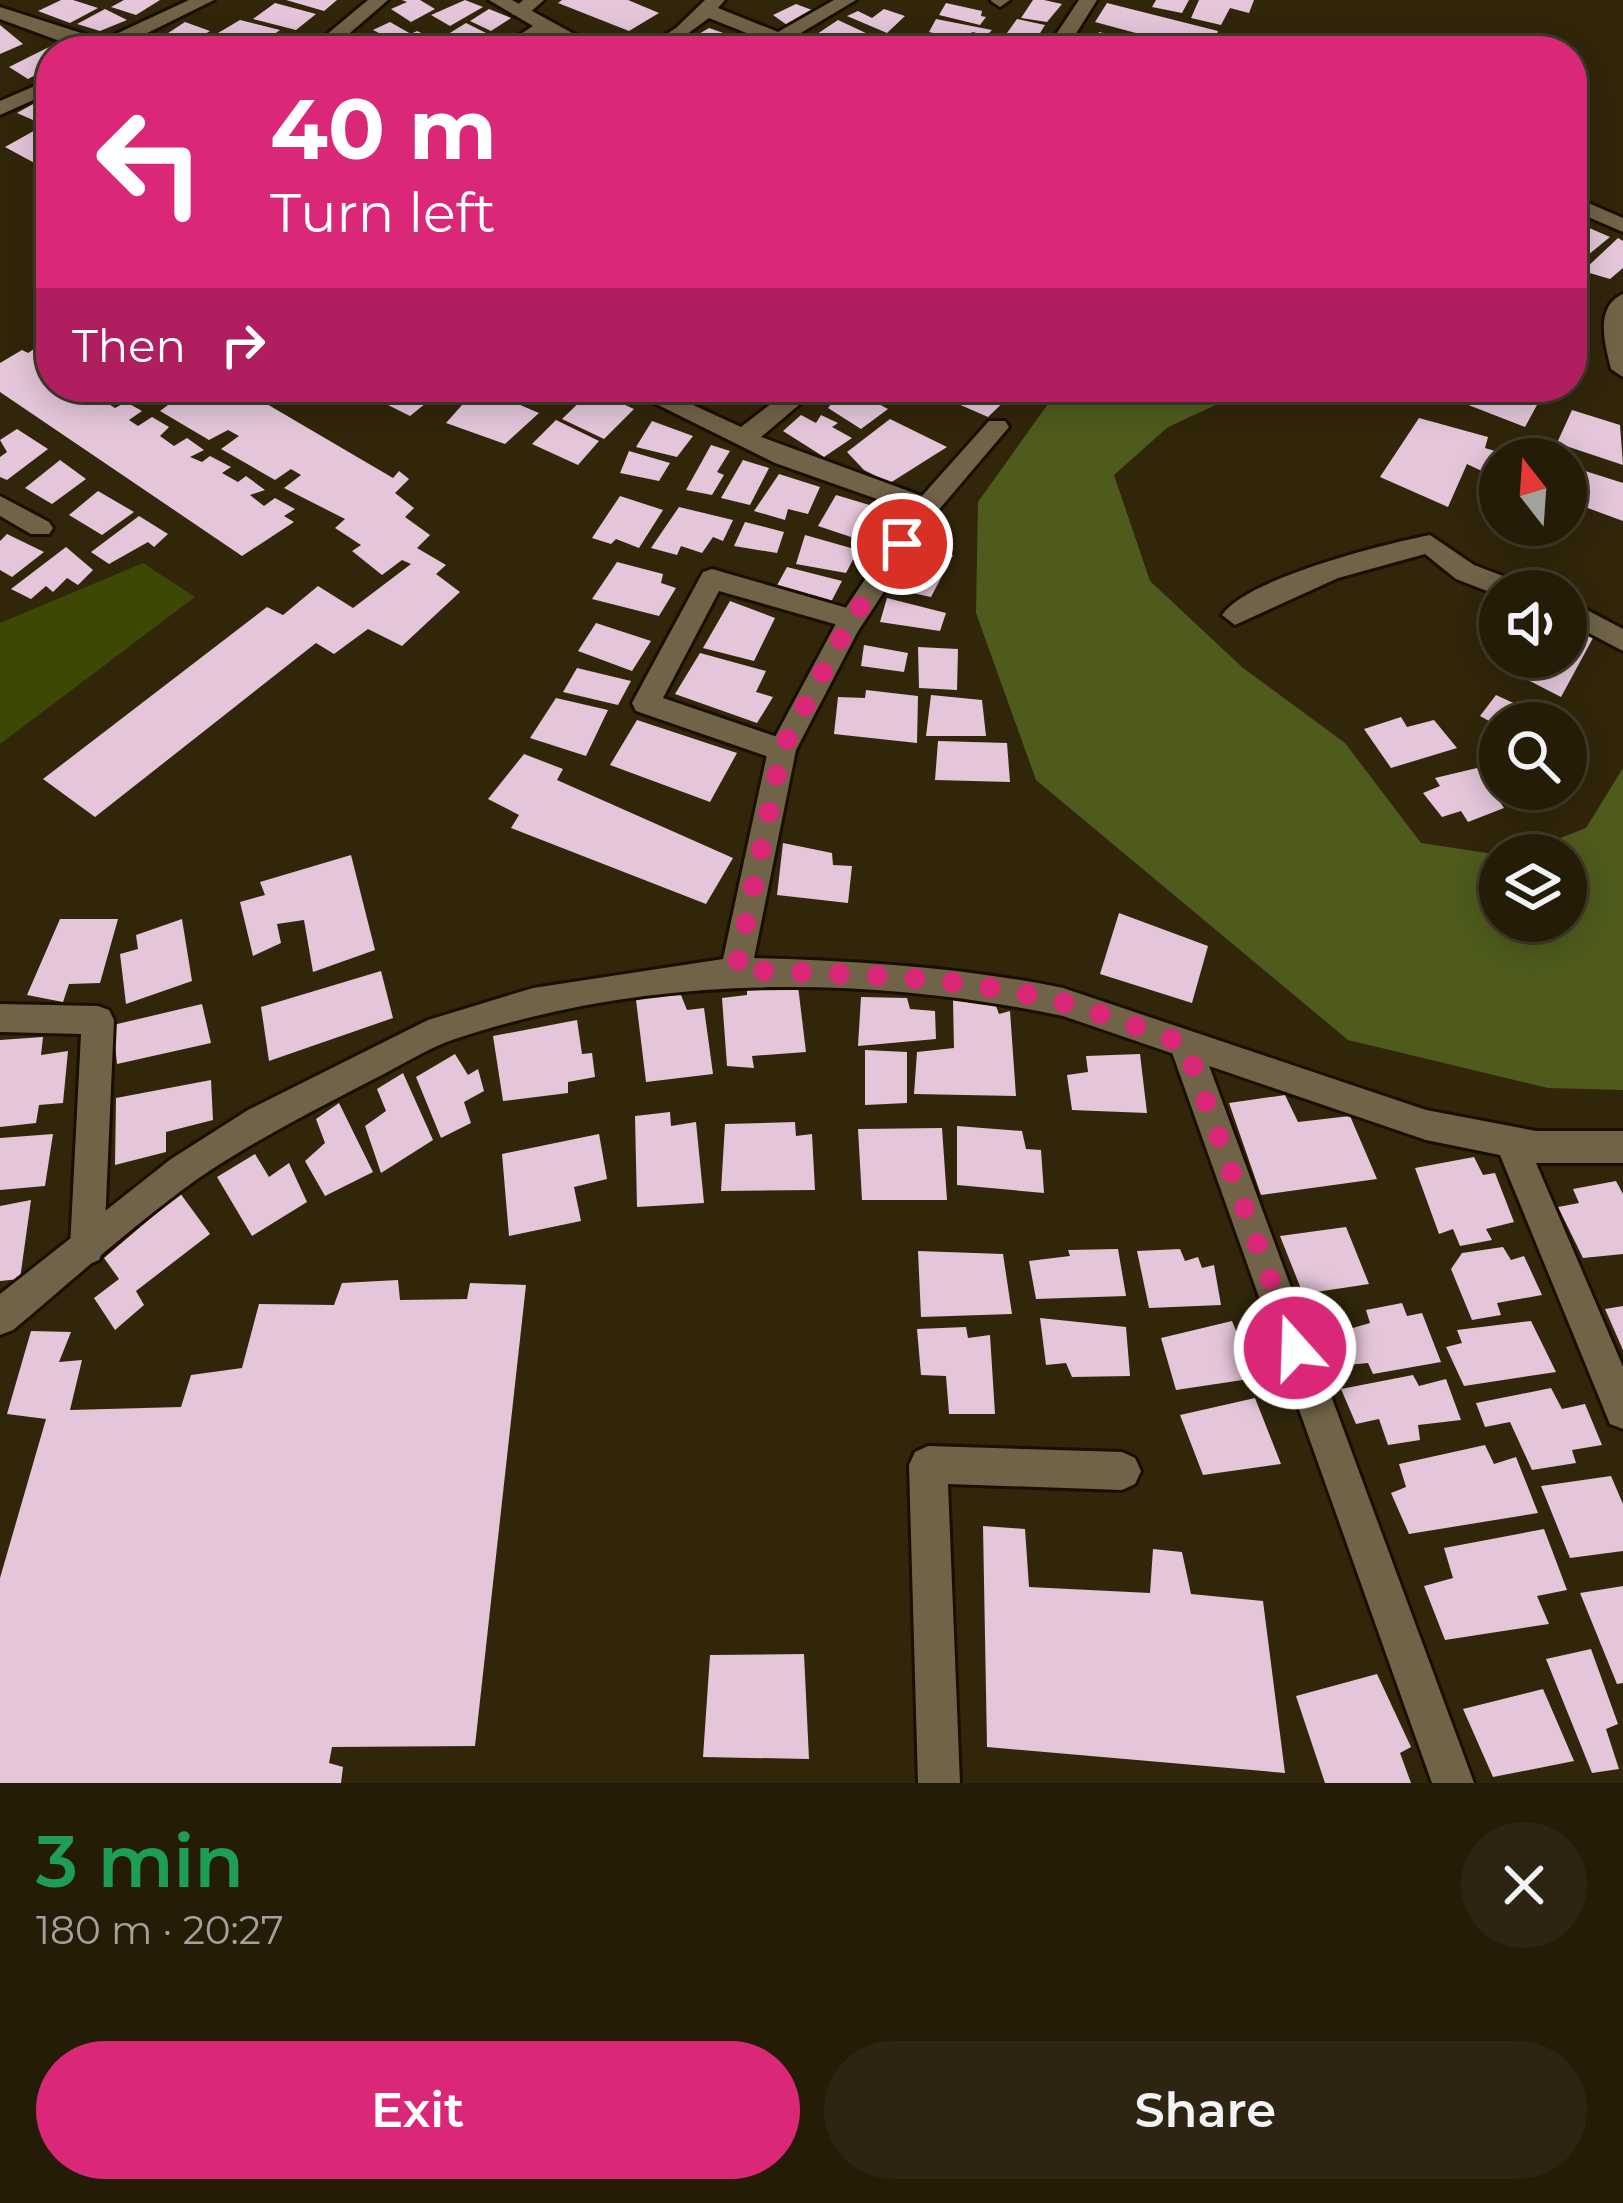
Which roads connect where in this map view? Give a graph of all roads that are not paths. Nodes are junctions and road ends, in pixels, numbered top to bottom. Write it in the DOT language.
graph roads {
  1 [pos="205,0"];
  2 [pos="379,0"];
  3 [pos="498,0"];
  4 [pos="847,0"];
  5 [pos="1088,0"];
  6 [pos="527,6"];
  7 [pos="710,6"];
  8 [pos="0,13"];
  9 [pos="547,26"];
  10 [pos="66,36"];
  11 [pos="126,36"];
  12 [pos="335,36"];
  13 [pos="530,36"];
  14 [pos="566,36"];
  15 [pos="676,36"];
  16 [pos="771,36"];
  17 [pos="786,36"];
  18 [pos="1065,36"];
  19 [pos="36,93"];
  20 [pos="0,110"];
  21 [pos="1587,209"];
  22 [pos="1623,226"];
  23 [pos="1623,301"];
  24 [pos="1623,368"];
  25 [pos="668,402"];
  26 [pos="789,402"];
  27 [pos="998,427"];
  28 [pos="746,436"];
  29 [pos="0,505"];
  30 [pos="927,507"];
  31 [pos="40,528"];
  32 [pos="1479,577"];
  33 [pos="1235,615"];
  34 [pos="852,619"];
  35 [pos="1587,621"];
  36 [pos="1623,641"];
  37 [pos="782,749"];
  38 [pos="736,970"];
  39 [pos="0,1018"];
  40 [pos="1185,1044"];
  41 [pos="1510,1142"];
  42 [pos="1623,1147"];
  43 [pos="87,1248"];
  44 [pos="0,1317"];
  45 [pos="1623,1411"];
  46 [pos="1122,1472"];
  47 [pos="939,1783"];
  48 [pos="1453,1783"];
  1 -- 11 [label="street"];
  2 -- 12 [label="street"];
  3 -- 6 [label="street"];
  4 -- 17 [label="street"];
  5 -- 18 [label="street"];
  6 -- 9 [label="street"];
  7 -- 15 [label="street"];
  7 -- 16 [label="street"];
  8 -- 10 [label="street"];
  9 -- 13 [label="street"];
  9 -- 14 [label="street"];
  19 -- 20 [label="street"];
  21 -- 22 [label="street"];
  23 -- 24 [label="street"];
  25 -- 28 [label="street"];
  26 -- 28 [label="street"];
  27 -- 30 [label="street"];
  28 -- 30 [label="street"];
  29 -- 31 [label="street"];
  30 -- 34 [label="street"];
  32 -- 33 [label="street"];
  34 -- 37 [label="street"];
  34 -- 37 [label="street"];
  35 -- 36 [label="street"];
  37 -- 38 [label="street"];
  38 -- 40 [label="street"];
  38 -- 43 [label="street"];
  39 -- 43 [label="street"];
  40 -- 41 [label="street"];
  40 -- 48 [label="street"];
  41 -- 42 [label="street"];
  41 -- 45 [label="street"];
  43 -- 44 [label="street"];
  46 -- 47 [label="street"];
}
